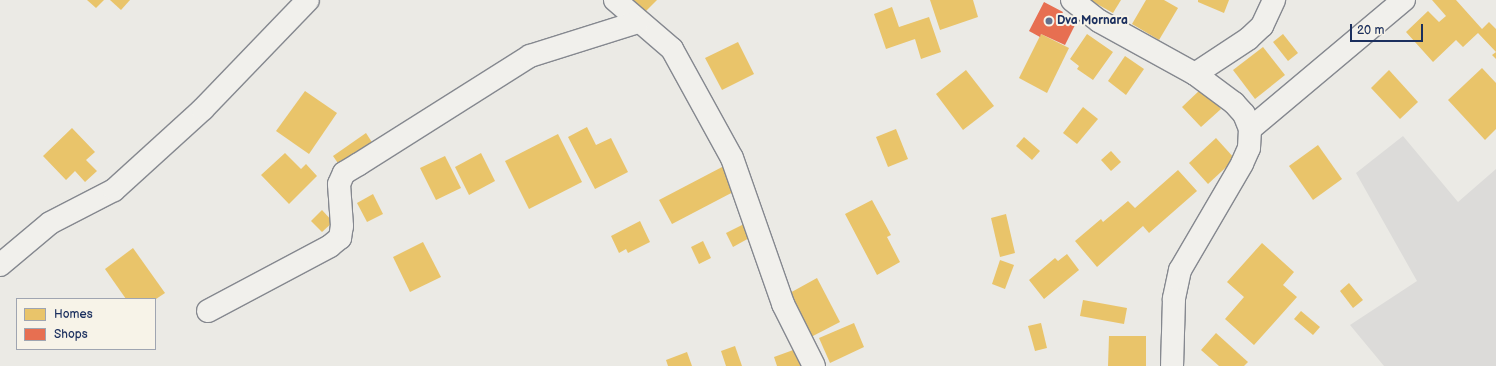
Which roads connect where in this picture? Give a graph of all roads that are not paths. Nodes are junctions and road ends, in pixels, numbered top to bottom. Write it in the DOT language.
graph roads {
  1 [pos="308,0"];
  2 [pos="614,0"];
  3 [pos="1072,0"];
  4 [pos="1274,0"];
  5 [pos="1404,0"];
  6 [pos="638,22"];
  7 [pos="1195,74"];
  8 [pos="1250,129"];
  9 [pos="0,265"];
  10 [pos="208,311"];
  11 [pos="814,366"];
  12 [pos="1172,366"];
  1 -- 9 [label="street"];
  2 -- 6 [label="street"];
  3 -- 7 [label="street"];
  4 -- 7 [label="street"];
  5 -- 8 [label="street"];
  6 -- 10 [label="street"];
  6 -- 11 [label="street"];
  7 -- 8 [label="street"];
  8 -- 12 [label="street"];
}
